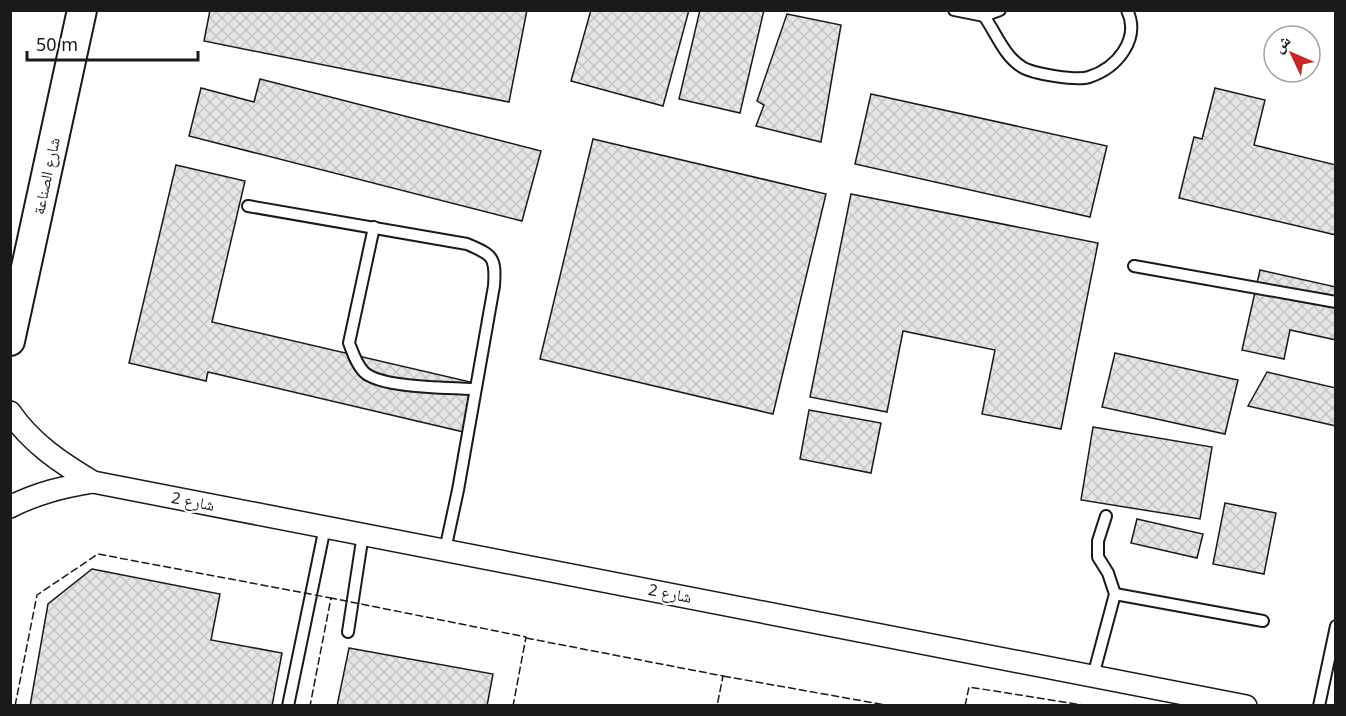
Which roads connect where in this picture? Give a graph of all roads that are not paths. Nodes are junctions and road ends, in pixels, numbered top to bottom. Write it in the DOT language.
graph roads {
  1 [pos="82,10"];
  2 [pos="954,10"];
  3 [pos="1000,10"];
  4 [pos="1127,10"];
  5 [pos="984,16"];
  6 [pos="248,206"];
  7 [pos="374,227"];
  8 [pos="1134,266"];
  9 [pos="1335,302"];
  10 [pos="10,341"];
  11 [pos="474,389"];
  12 [pos="10,412"];
  13 [pos="93,482"];
  14 [pos="10,507"];
  15 [pos="1106,516"];
  16 [pos="325,527"];
  17 [pos="363,534"];
  18 [pos="445,550"];
  19 [pos="1114,594"];
  20 [pos="1263,621"];
  21 [pos="1335,626"];
  22 [pos="348,632"];
  23 [pos="1093,676"];
  24 [pos="288,705"];
  25 [pos="1246,705"];
  26 [pos="1319,705"];
  1 -- 10 [label="street, شارع الصناعة"];
  2 -- 5 [label="lane"];
  3 -- 5 [label="lane"];
  4 -- 5 [label="lane"];
  6 -- 7 [label="lane"];
  7 -- 11 [label="lane"];
  7 -- 11 [label="lane"];
  8 -- 9 [label="lane"];
  11 -- 18 [label="lane"];
  12 -- 13 [label="street, شارع 2"];
  13 -- 14 [label="street, شارع 2"];
  13 -- 16 [label="street, شارع 2"];
  15 -- 19 [label="lane"];
  16 -- 17 [label="street, شارع 2"];
  16 -- 24 [label="lane"];
  17 -- 18 [label="street, شارع 2"];
  17 -- 22 [label="lane"];
  18 -- 23 [label="street, شارع 2"];
  19 -- 20 [label="lane"];
  19 -- 23 [label="lane"];
  21 -- 26 [label="lane"];
  23 -- 25 [label="street, شارع 2"];
}
